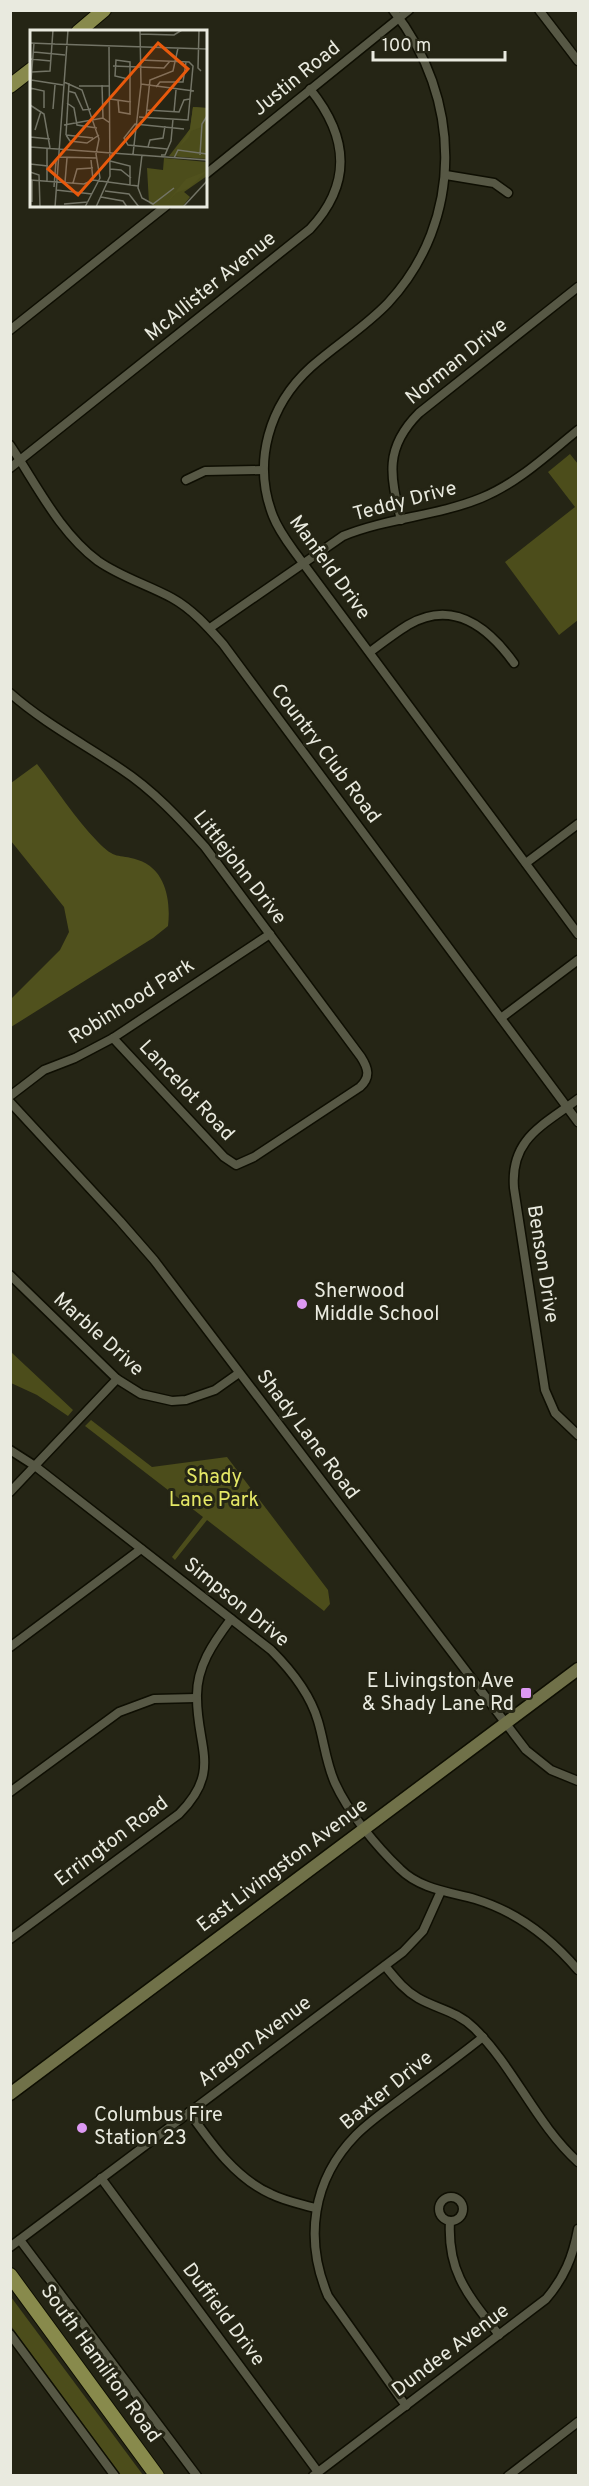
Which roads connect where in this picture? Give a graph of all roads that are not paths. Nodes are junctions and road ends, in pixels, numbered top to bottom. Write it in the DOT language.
graph roads {
  1 [pos="104,10"];
  2 [pos="393,10"];
  3 [pos="409,10"];
  4 [pos="539,10"];
  5 [pos="399,18"];
  6 [pos="80,30"];
  7 [pos="579,61"];
  8 [pos="30,71"];
  9 [pos="10,86"];
  10 [pos="310,89"];
  11 [pos="207,173"];
  12 [pos="446,175"];
  13 [pos="508,193"];
  14 [pos="165,207"];
  15 [pos="579,287"];
  16 [pos="10,330"];
  17 [pos="579,430"];
  18 [pos="10,445"];
  19 [pos="21,461"];
  20 [pos="10,468"];
  21 [pos="263,470"];
  22 [pos="186,480"];
  23 [pos="401,520"];
  24 [pos="303,562"];
  25 [pos="210,628"];
  26 [pos="370,652"];
  27 [pos="514,663"];
  28 [pos="12,697"];
  29 [pos="579,824"];
  30 [pos="526,863"];
  31 [pos="270,934"];
  32 [pos="579,934"];
  33 [pos="579,960"];
  34 [pos="501,1018"];
  35 [pos="113,1038"];
  36 [pos="10,1096"];
  37 [pos="579,1099"];
  38 [pos="10,1102"];
  39 [pos="567,1108"];
  40 [pos="579,1122"];
  41 [pos="236,1165"];
  42 [pos="10,1275"];
  43 [pos="239,1373"];
  44 [pos="117,1379"];
  45 [pos="579,1435"];
  46 [pos="10,1450"];
  47 [pos="35,1466"];
  48 [pos="10,1492"];
  49 [pos="141,1549"];
  50 [pos="231,1619"];
  51 [pos="10,1647"];
  52 [pos="579,1669"];
  53 [pos="196,1698"];
  54 [pos="505,1724"];
  55 [pos="579,1781"];
  56 [pos="10,1792"];
  57 [pos="366,1829"];
  58 [pos="441,1891"];
  59 [pos="10,1939"];
  60 [pos="385,1966"];
  61 [pos="579,1970"];
  62 [pos="483,2037"];
  63 [pos="10,2094"];
  64 [pos="189,2112"];
  65 [pos="579,2162"];
  66 [pos="101,2178"];
  67 [pos="315,2208"];
  68 [pos="450,2220"];
  69 [pos="579,2229"];
  70 [pos="20,2240"];
  71 [pos="10,2247"];
  72 [pos="10,2275"];
  73 [pos="10,2334"];
  74 [pos="499,2335"];
  75 [pos="406,2406"];
  76 [pos="579,2422"];
  77 [pos="316,2474"];
  78 [pos="115,2475"];
  79 [pos="158,2475"];
  80 [pos="197,2475"];
  81 [pos="508,2475"];
  1 -- 6 [label="main road"];
  2 -- 5 [label="street, Manfeld Drive"];
  3 -- 5 [label="street, Justin Road"];
  4 -- 7 [label="street"];
  5 -- 10 [label="street, Justin Road"];
  5 -- 12 [label="street, Manfeld Drive"];
  8 -- 9 [label="main road"];
  10 -- 11 [label="street, Justin Road"];
  10 -- 19 [label="street, McAllister Avenue"];
  12 -- 13 [label="street"];
  12 -- 21 [label="street, Manfeld Drive"];
  14 -- 16 [label="street"];
  15 -- 23 [label="street, Norman Drive"];
  17 -- 23 [label="street, Teddy Drive"];
  18 -- 19 [label="street, Country Club Road"];
  19 -- 20 [label="street, McAllister Avenue"];
  19 -- 25 [label="street, Country Club Road"];
  21 -- 22 [label="street"];
  21 -- 24 [label="street, Manfeld Drive"];
  23 -- 24 [label="street, Teddy Drive"];
  24 -- 25 [label="street, Teddy Drive"];
  24 -- 26 [label="street, Manfeld Drive"];
  25 -- 34 [label="street, Country Club Road"];
  26 -- 27 [label="street"];
  26 -- 30 [label="street, Manfeld Drive"];
  28 -- 31 [label="street, Littlejohn Drive"];
  29 -- 30 [label="street"];
  30 -- 32 [label="street, Manfeld Drive"];
  31 -- 35 [label="street, Robinhood Park"];
  31 -- 41 [label="street, Littlejohn Drive"];
  33 -- 34 [label="street"];
  34 -- 39 [label="street, Country Club Road"];
  35 -- 36 [label="street, Robinhood Park"];
  35 -- 41 [label="street, Lancelot Road"];
  37 -- 39 [label="street, Benson Drive"];
  38 -- 43 [label="street, Shady Lane Road"];
  39 -- 40 [label="street, Country Club Road"];
  39 -- 45 [label="street, Benson Drive"];
  42 -- 44 [label="street, Marble Drive"];
  43 -- 44 [label="street, Marble Drive"];
  43 -- 54 [label="street, Shady Lane Road"];
  44 -- 47 [label="street"];
  46 -- 47 [label="street, Simpson Drive"];
  47 -- 48 [label="street"];
  47 -- 49 [label="street, Simpson Drive"];
  49 -- 50 [label="street, Simpson Drive"];
  49 -- 51 [label="street"];
  50 -- 53 [label="street, Errington Road"];
  50 -- 57 [label="street, Simpson Drive"];
  52 -- 54 [label="main road, East Livingston Avenue"];
  53 -- 56 [label="street"];
  53 -- 59 [label="street, Errington Road"];
  54 -- 55 [label="street, Shady Lane Road"];
  54 -- 57 [label="main road, East Livingston Avenue"];
  57 -- 58 [label="street, Simpson Drive"];
  57 -- 63 [label="main road, East Livingston Avenue"];
  58 -- 60 [label="street, Aragon Avenue"];
  58 -- 61 [label="street, Simpson Drive"];
  60 -- 62 [label="street"];
  60 -- 64 [label="street, Aragon Avenue"];
  62 -- 65 [label="street"];
  62 -- 67 [label="street, Baxter Drive"];
  64 -- 66 [label="street, Aragon Avenue"];
  64 -- 67 [label="street"];
  66 -- 70 [label="street, Aragon Avenue"];
  66 -- 77 [label="street, Duffield Drive"];
  67 -- 75 [label="street, Baxter Drive"];
  68 -- 74 [label="street"];
  69 -- 74 [label="street, Dundee Avenue"];
  70 -- 71 [label="street, Aragon Avenue"];
  70 -- 80 [label="street"];
  72 -- 79 [label="main road, South Hamilton Road"];
  73 -- 78 [label="street"];
  74 -- 75 [label="street, Dundee Avenue"];
  75 -- 77 [label="street, Dundee Avenue"];
  76 -- 81 [label="street"];
}
